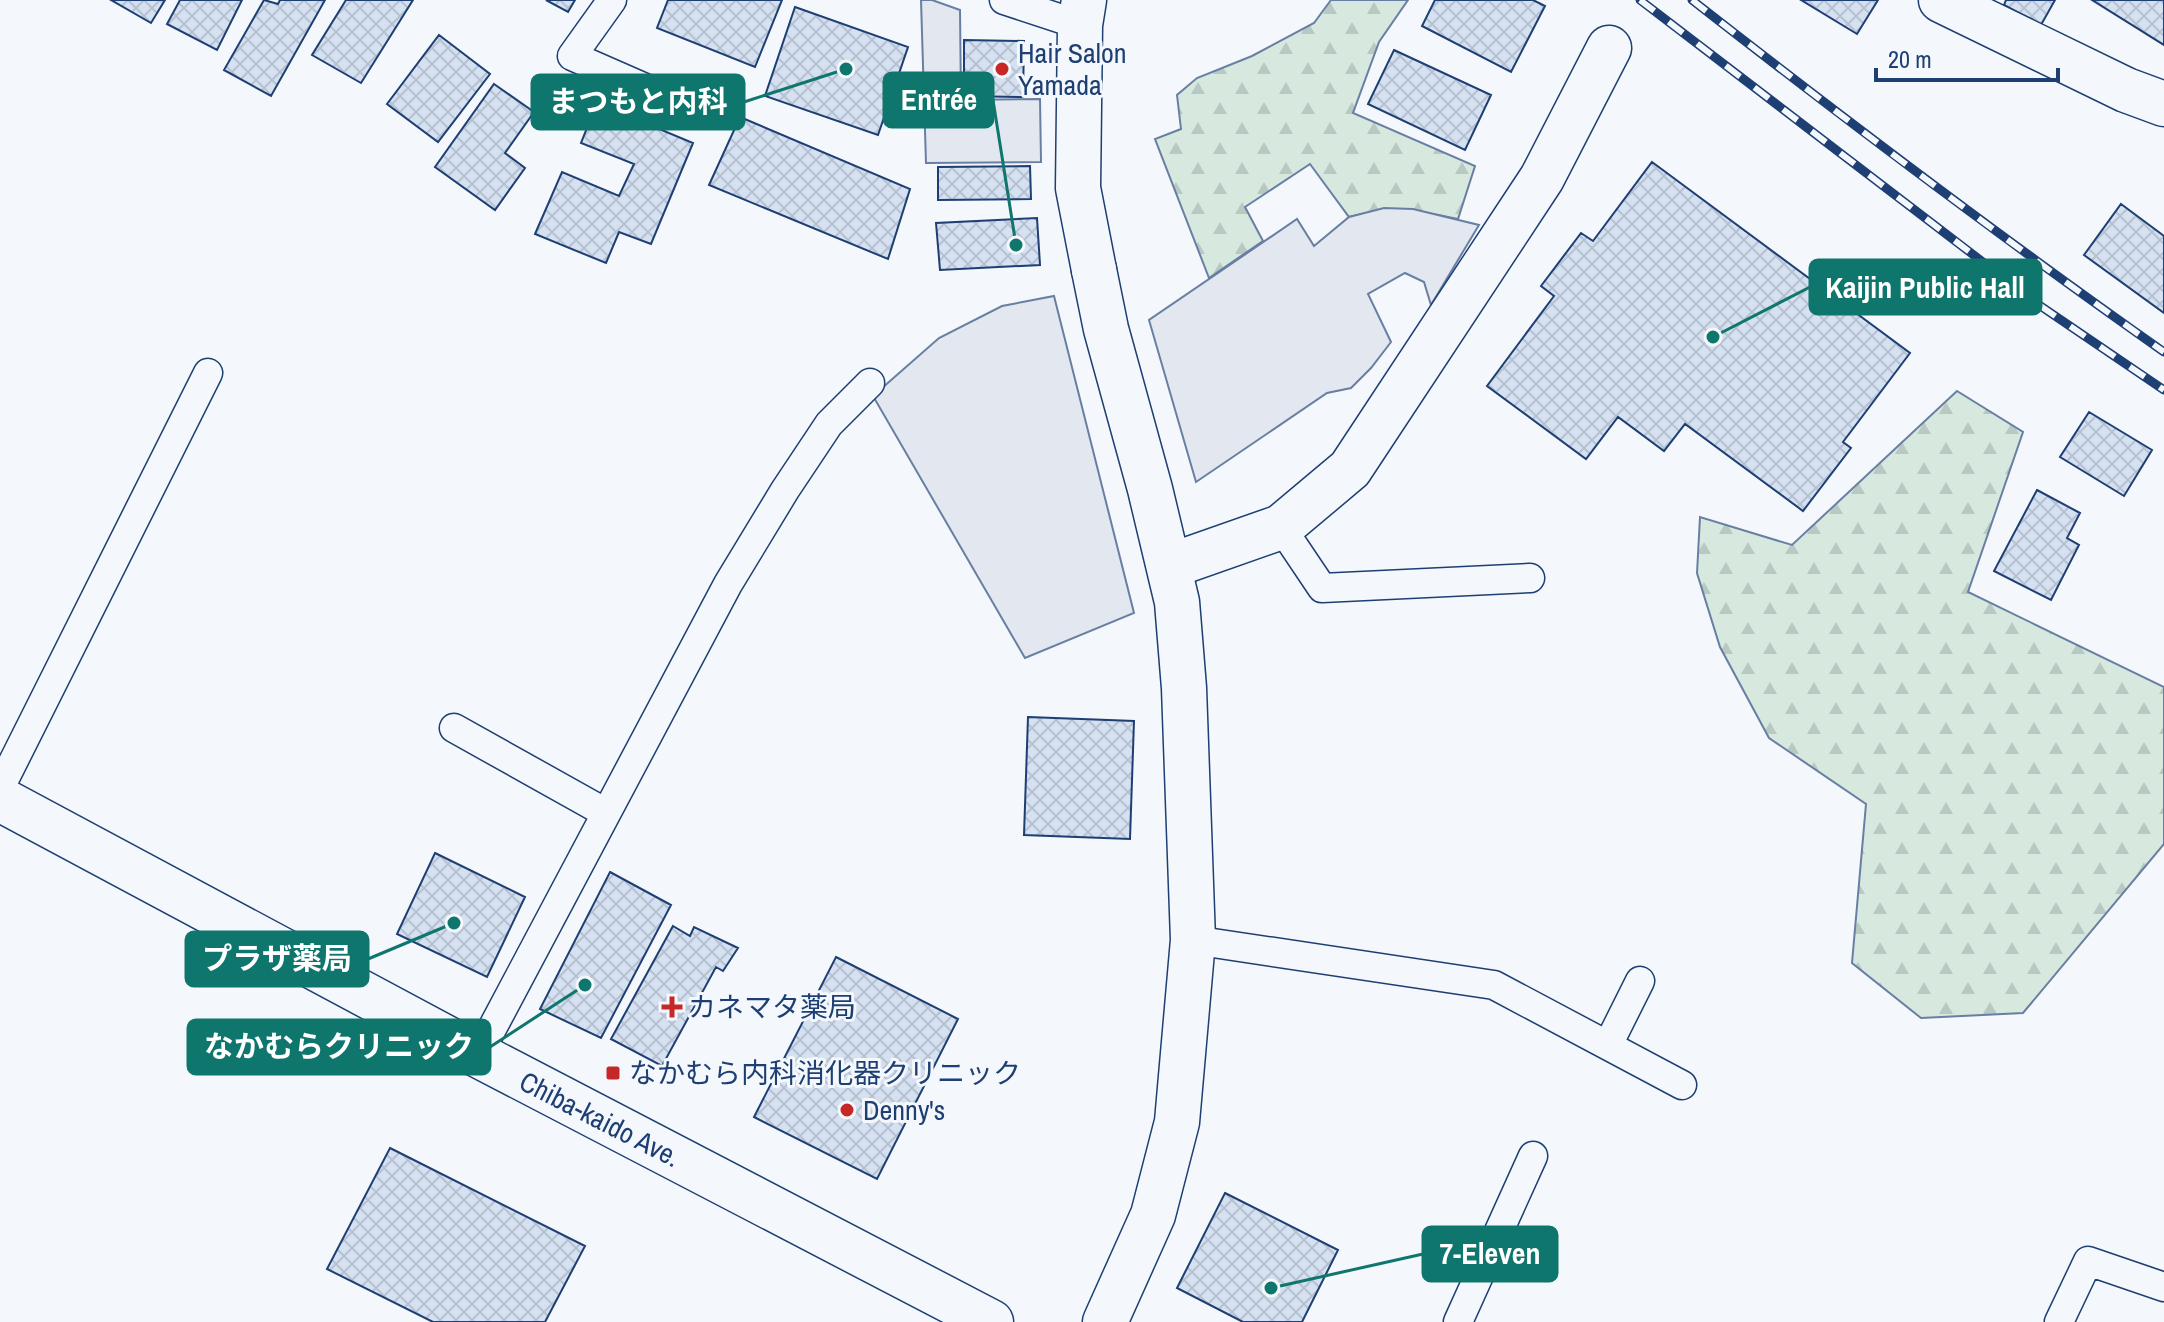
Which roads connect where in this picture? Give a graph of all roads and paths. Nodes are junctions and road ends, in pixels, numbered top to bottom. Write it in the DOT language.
graph roads {
  1 [pos="612,0"];
  2 [pos="1004,0"];
  3 [pos="1941,0"];
  4 [pos="1082,13"];
  5 [pos="1609,48"];
  6 [pos="2164,104"];
  7 [pos="693,109"];
  8 [pos="208,373"];
  9 [pos="870,383"];
  10 [pos="1281,527"];
  11 [pos="1170,566"];
  12 [pos="1530,578"];
  13 [pos="454,728"];
  14 [pos="0,788"];
  15 [pos="0,799"];
  16 [pos="606,813"];
  17 [pos="1193,940"];
  18 [pos="1640,981"];
  19 [pos="1608,1045"];
  20 [pos="478,1055"];
  21 [pos="1682,1085"];
  22 [pos="1533,1156"];
  23 [pos="2164,1287"];
  24 [pos="991,1322"];
  25 [pos="1105,1322"];
  26 [pos="1458,1322"];
  27 [pos="2059,1322"];
  1 -- 7 [label="lane"];
  2 -- 4 [label="lane"];
  3 -- 6 [label="main road"];
  4 -- 11 [label="main road"];
  5 -- 10 [label="main road"];
  8 -- 14 [label="lane"];
  9 -- 16 [label="lane"];
  10 -- 11 [label="main road"];
  10 -- 12 [label="lane"];
  11 -- 17 [label="main road"];
  13 -- 16 [label="lane"];
  15 -- 20 [label="main road, Chiba-kaido Ave."];
  16 -- 20 [label="lane"];
  17 -- 19 [label="lane"];
  17 -- 25 [label="main road"];
  18 -- 19 [label="lane"];
  19 -- 21 [label="lane"];
  20 -- 24 [label="main road, Chiba-kaido Ave."];
  22 -- 26 [label="lane"];
  23 -- 27 [label="lane"];
}
